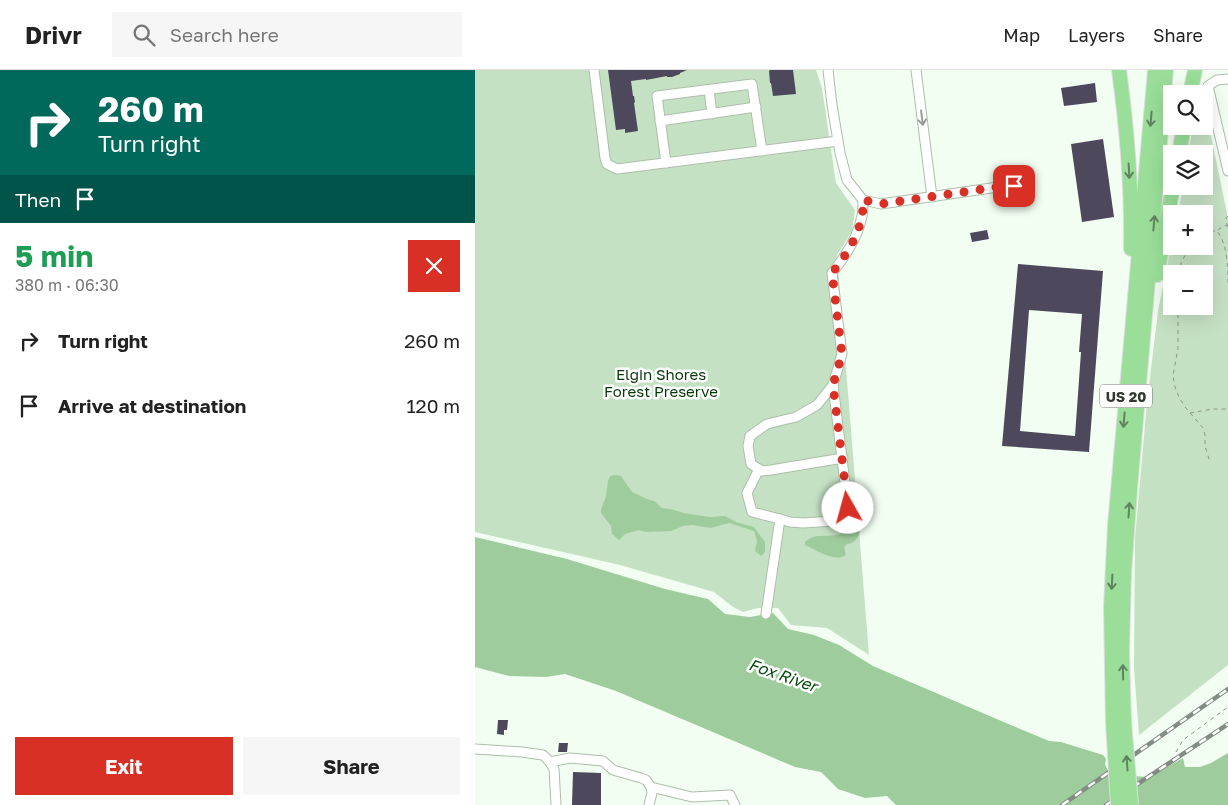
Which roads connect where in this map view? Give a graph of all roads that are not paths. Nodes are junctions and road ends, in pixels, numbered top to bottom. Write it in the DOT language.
graph roads {
  1 [pos="594,70"];
  2 [pos="828,70"];
  3 [pos="916,70"];
  4 [pos="1119,70"];
  5 [pos="1155,70"];
  6 [pos="1167,70"];
  7 [pos="1195,70"];
  8 [pos="1228,79"];
  9 [pos="1192,85"];
  10 [pos="709,90"];
  11 [pos="756,107"];
  12 [pos="712,114"];
  13 [pos="660,121"];
  14 [pos="838,141"];
  15 [pos="763,151"];
  16 [pos="666,163"];
  17 [pos="1228,170"];
  18 [pos="1018,186"];
  19 [pos="1171,195"];
  20 [pos="932,197"];
  21 [pos="863,200"];
  22 [pos="1142,359"];
  23 [pos="1128,374"];
  24 [pos="833,385"];
  25 [pos="843,458"];
  26 [pos="759,469"];
  27 [pos="780,519"];
  28 [pos="766,614"];
  29 [pos="1118,722"];
  30 [pos="475,749"];
  31 [pos="550,762"];
  32 [pos="651,787"];
  33 [pos="556,805"];
  34 [pos="649,805"];
  35 [pos="735,805"];
  36 [pos="1118,805"];
  37 [pos="1131,805"];
  1 -- 16 [label="street"];
  2 -- 14 [label="street"];
  3 -- 20 [label="street, one-way"];
  4 -- 23 [label="highway, one-way"];
  5 -- 23 [label="highway, US 20, one-way"];
  22 -- 6 [label="highway, US 20, one-way"];
  7 -- 9 [label="highway"];
  8 -- 17 [label="street"];
  10 -- 11 [label="street"];
  10 -- 12 [label="street"];
  10 -- 13 [label="street"];
  11 -- 12 [label="street"];
  11 -- 15 [label="street"];
  12 -- 13 [label="street"];
  13 -- 16 [label="street"];
  14 -- 15 [label="street"];
  14 -- 21 [label="street"];
  15 -- 16 [label="street"];
  18 -- 20 [label="street"];
  19 -- 22 [label="highway"];
  20 -- 21 [label="street"];
  21 -- 24 [label="street"];
  29 -- 22 [label="highway, US 20, one-way"];
  23 -- 29 [label="highway, US 20, one-way"];
  24 -- 25 [label="street"];
  24 -- 26 [label="street"];
  25 -- 26 [label="street"];
  25 -- 27 [label="street"];
  26 -- 27 [label="street"];
  27 -- 28 [label="street"];
  29 -- 36 [label="highway, US 20, bridge"];
  37 -- 29 [label="highway, US 20, one-way, bridge"];
  30 -- 31 [label="street"];
  31 -- 32 [label="street"];
  31 -- 33 [label="street"];
  32 -- 34 [label="street"];
  32 -- 35 [label="street"];
}
